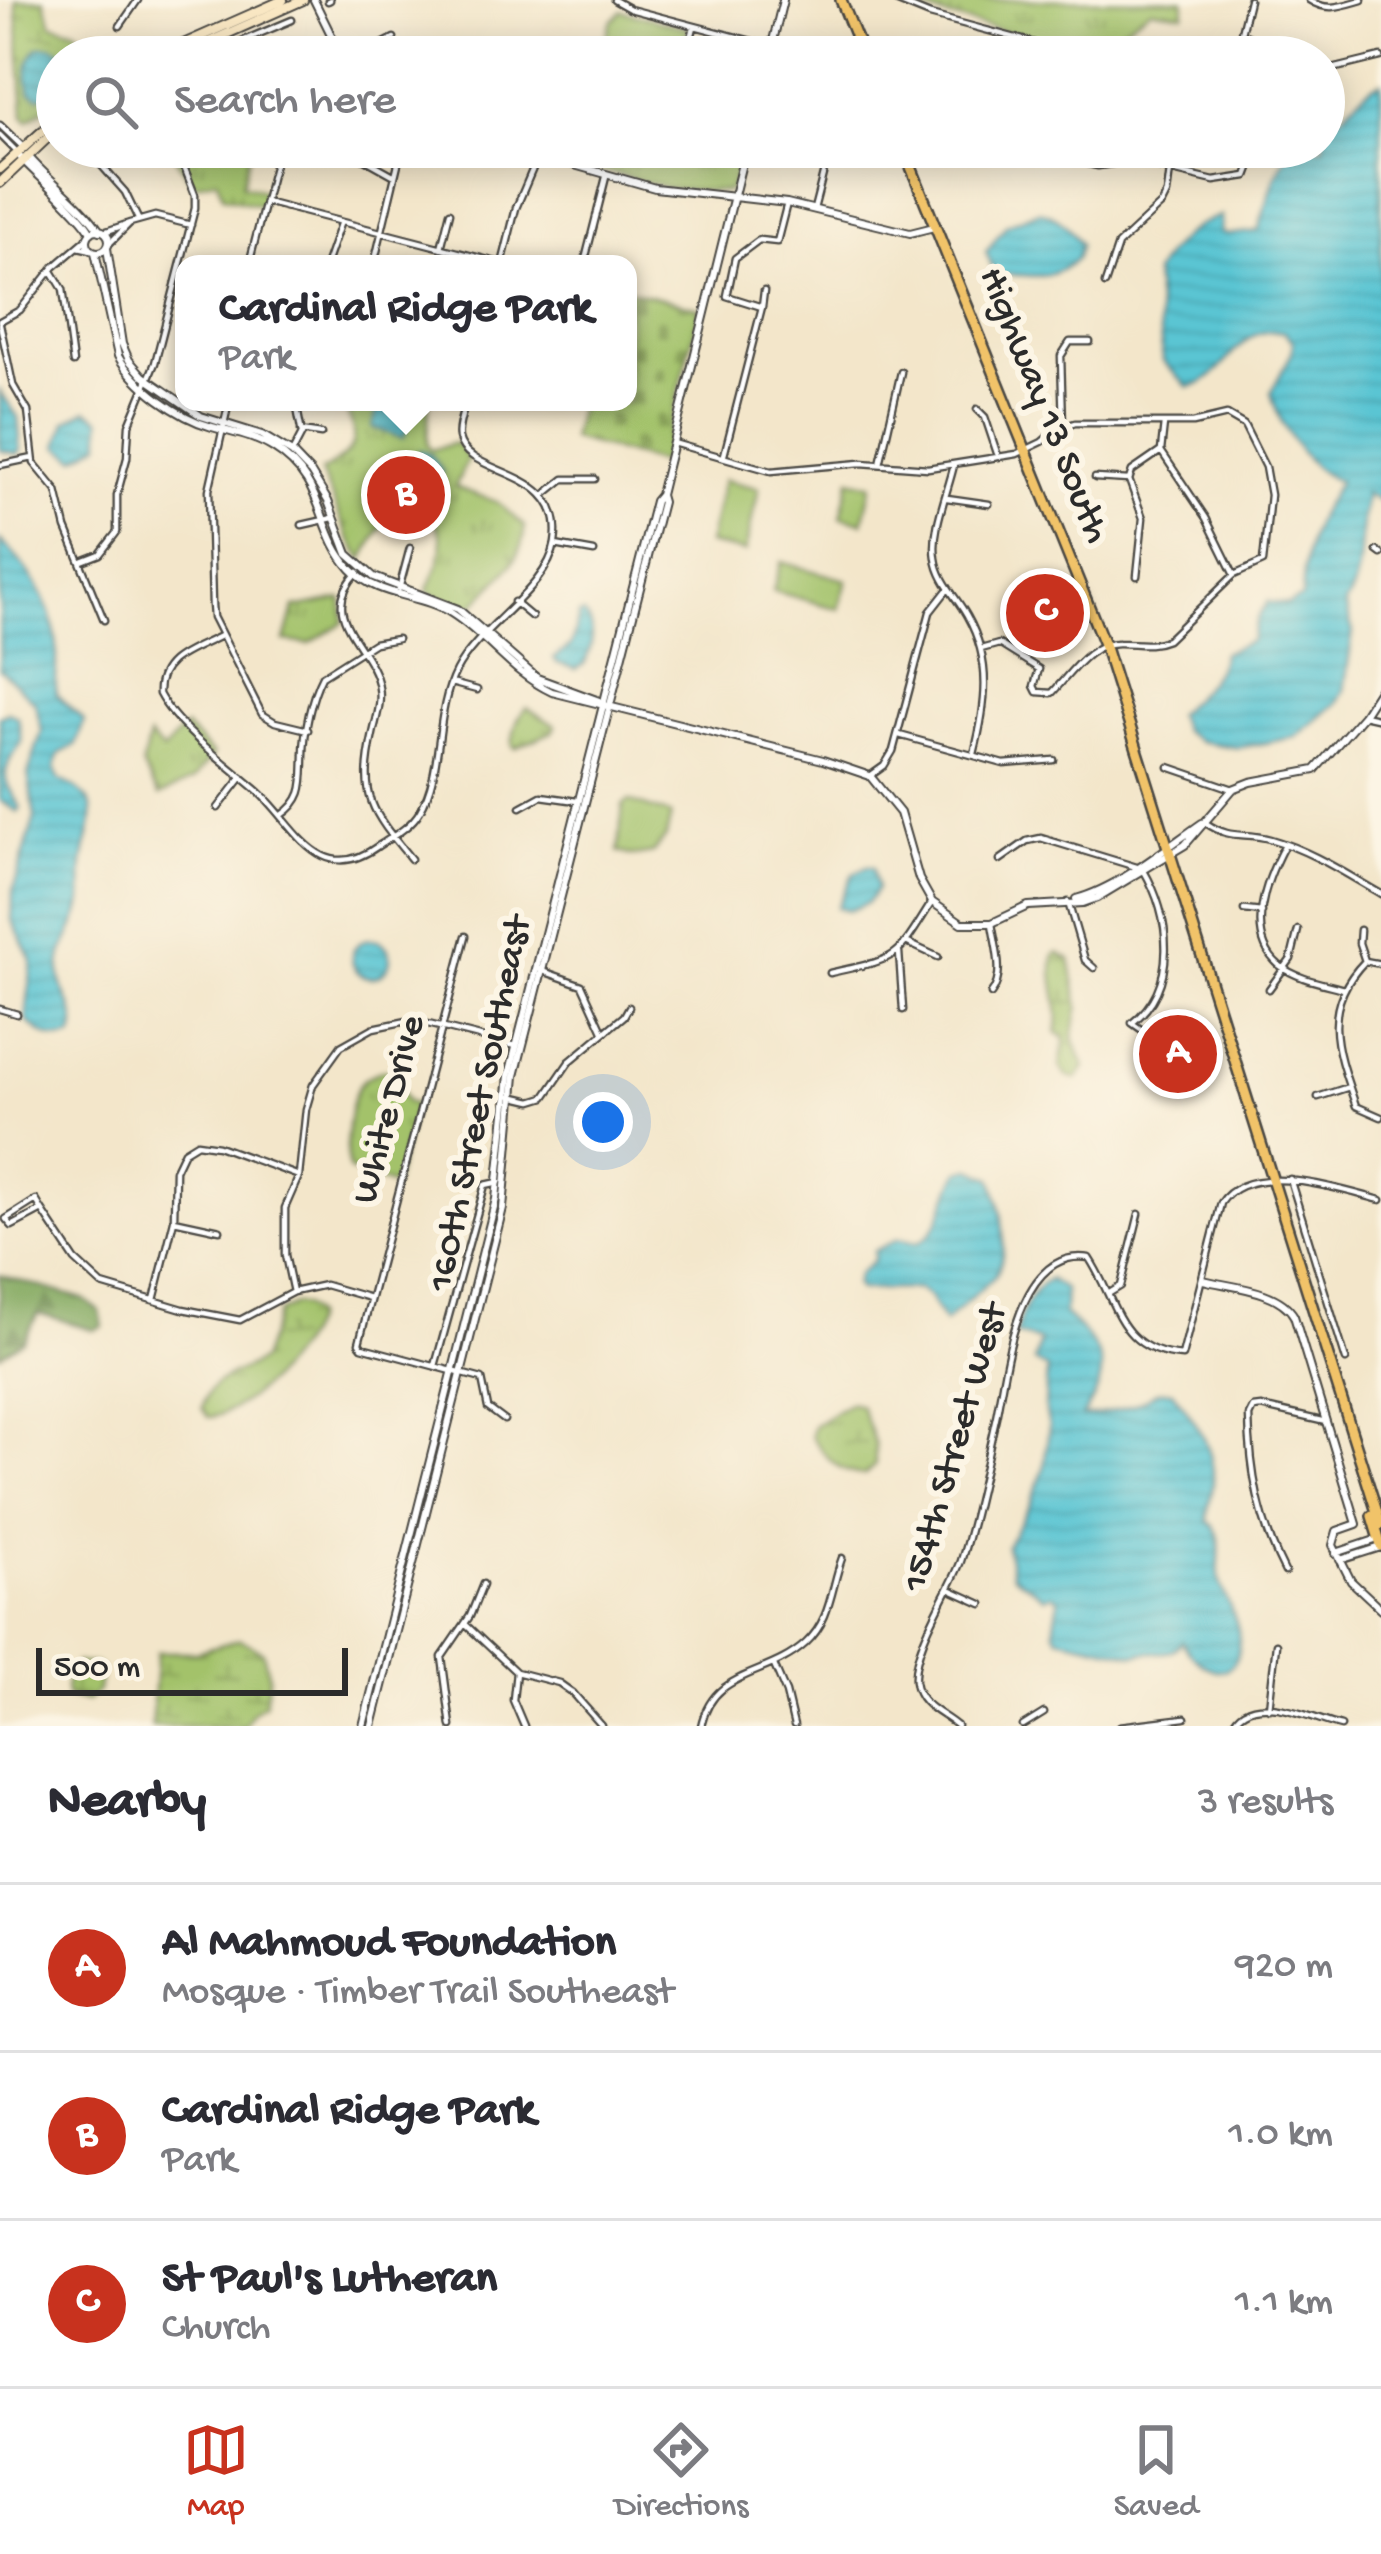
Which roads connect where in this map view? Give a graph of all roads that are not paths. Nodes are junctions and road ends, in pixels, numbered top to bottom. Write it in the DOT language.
graph roads {
  1 [pos="138,0"];
  2 [pos="283,0"];
  3 [pos="303,0"];
  4 [pos="314,0"];
  5 [pos="783,0"];
  6 [pos="844,0"];
  7 [pos="893,0"];
  8 [pos="1249,0"];
  9 [pos="1309,0"];
  10 [pos="1362,0"];
  11 [pos="614,2"];
  12 [pos="292,20"];
  13 [pos="120,26"];
  14 [pos="694,27"];
  15 [pos="1241,33"];
  16 [pos="202,36"];
  17 [pos="223,36"];
  18 [pos="254,36"];
  19 [pos="332,36"];
  20 [pos="692,36"];
  21 [pos="730,36"];
  22 [pos="774,36"];
  23 [pos="856,36"];
  24 [pos="857,36"];
  25 [pos="1008,36"];
  26 [pos="1240,36"];
  27 [pos="1247,36"];
  28 [pos="1381,57"];
  29 [pos="1345,66"];
  30 [pos="0,125"];
  31 [pos="0,135"];
  32 [pos="36,140"];
  33 [pos="36,144"];
  34 [pos="22,154"];
  35 [pos="104,168"];
  36 [pos="184,168"];
  37 [pos="274,168"];
  38 [pos="381,168"];
  39 [pos="397,168"];
  40 [pos="534,168"];
  41 [pos="588,168"];
  42 [pos="741,168"];
  43 [pos="825,168"];
  44 [pos="911,168"];
  45 [pos="1164,168"];
  46 [pos="1250,168"];
  47 [pos="1168,169"];
  48 [pos="0,170"];
  49 [pos="607,175"];
  50 [pos="395,176"];
  51 [pos="0,183"];
  52 [pos="734,197"];
  53 [pos="265,202"];
  54 [pos="787,203"];
  55 [pos="814,209"];
  56 [pos="450,212"];
  57 [pos="138,219"];
  58 [pos="340,222"];
  59 [pos="130,223"];
  60 [pos="190,225"];
  61 [pos="935,227"];
  62 [pos="381,232"];
  63 [pos="96,233"];
  64 [pos="108,246"];
  65 [pos="78,247"];
  66 [pos="442,248"];
  67 [pos="94,251"];
  68 [pos="182,255"];
  69 [pos="252,255"];
  70 [pos="329,255"];
  71 [pos="376,255"];
  72 [pos="469,255"];
  73 [pos="505,255"];
  74 [pos="586,255"];
  75 [pos="51,270"];
  76 [pos="175,284"];
  77 [pos="1105,284"];
  78 [pos="764,291"];
  79 [pos="762,307"];
  80 [pos="0,322"];
  81 [pos="1090,342"];
  82 [pos="73,363"];
  83 [pos="901,372"];
  84 [pos="146,382"];
  85 [pos="175,407"];
  86 [pos="977,410"];
  87 [pos="180,411"];
  88 [pos="228,411"];
  89 [pos="298,411"];
  90 [pos="464,411"];
  91 [pos="1164,424"];
  92 [pos="1063,426"];
  93 [pos="226,427"];
  94 [pos="302,431"];
  95 [pos="321,434"];
  96 [pos="674,443"];
  97 [pos="1028,450"];
  98 [pos="1161,451"];
  99 [pos="292,453"];
  100 [pos="998,455"];
  101 [pos="33,458"];
  102 [pos="723,458"];
  103 [pos="880,464"];
  104 [pos="0,465"];
  105 [pos="954,465"];
  106 [pos="595,478"];
  107 [pos="1095,478"];
  108 [pos="1129,480"];
  109 [pos="543,496"];
  110 [pos="946,498"];
  111 [pos="989,504"];
  112 [pos="330,519"];
  113 [pos="302,525"];
  114 [pos="555,545"];
  115 [pos="410,548"];
  116 [pos="594,552"];
  117 [pos="82,561"];
  118 [pos="359,571"];
  119 [pos="1234,575"];
  120 [pos="1137,576"];
  121 [pos="948,589"];
  122 [pos="398,591"];
  123 [pos="514,602"];
  124 [pos="532,617"];
  125 [pos="104,620"];
  126 [pos="222,634"];
  127 [pos="482,635"];
  128 [pos="397,640"];
  129 [pos="1104,644"];
  130 [pos="981,649"];
  131 [pos="361,651"];
  132 [pos="451,682"];
  133 [pos="1381,687"];
  134 [pos="477,690"];
  135 [pos="604,705"];
  136 [pos="1364,715"];
  137 [pos="1381,719"];
  138 [pos="308,730"];
  139 [pos="899,735"];
  140 [pos="974,754"];
  141 [pos="1054,760"];
  142 [pos="1168,767"];
  143 [pos="870,776"];
  144 [pos="242,777"];
  145 [pos="1233,789"];
  146 [pos="577,801"];
  147 [pos="521,807"];
  148 [pos="218,808"];
  149 [pos="281,817"];
  150 [pos="1205,822"];
  151 [pos="392,836"];
  152 [pos="1284,845"];
  153 [pos="1168,852"];
  154 [pos="411,859"];
  155 [pos="1000,860"];
  156 [pos="1140,868"];
  157 [pos="1381,894"];
  158 [pos="932,902"];
  159 [pos="1068,902"];
  160 [pos="1244,910"];
  161 [pos="1262,912"];
  162 [pos="992,923"];
  163 [pos="1298,930"];
  164 [pos="1360,930"];
  165 [pos="466,936"];
  166 [pos="908,943"];
  167 [pos="899,952"];
  168 [pos="938,957"];
  169 [pos="1365,961"];
  170 [pos="1381,964"];
  171 [pos="1094,968"];
  172 [pos="538,969"];
  173 [pos="1285,969"];
  174 [pos="830,973"];
  175 [pos="1269,989"];
  176 [pos="1344,989"];
  177 [pos="992,994"];
  178 [pos="629,1007"];
  179 [pos="0,1009"];
  180 [pos="903,1010"];
  181 [pos="17,1014"];
  182 [pos="442,1025"];
  183 [pos="603,1032"];
  184 [pos="1158,1041"];
  185 [pos="516,1046"];
  186 [pos="1349,1088"];
  187 [pos="511,1096"];
  188 [pos="1318,1097"];
  189 [pos="1381,1117"];
  190 [pos="299,1176"];
  191 [pos="1290,1179"];
  192 [pos="1271,1180"];
  193 [pos="499,1183"];
  194 [pos="1381,1200"];
  195 [pos="42,1210"];
  196 [pos="1139,1214"];
  197 [pos="174,1220"];
  198 [pos="220,1230"];
  199 [pos="1203,1280"];
  200 [pos="293,1292"];
  201 [pos="1108,1294"];
  202 [pos="370,1298"];
  203 [pos="154,1300"];
  204 [pos="1316,1321"];
  205 [pos="1346,1360"];
  206 [pos="435,1366"];
  207 [pos="457,1372"];
  208 [pos="504,1420"];
  209 [pos="1326,1422"];
  210 [pos="1381,1525"];
  211 [pos="1380,1543"];
  212 [pos="1338,1556"];
  213 [pos="842,1558"];
  214 [pos="1285,1572"];
  215 [pos="483,1584"];
  216 [pos="949,1589"];
  217 [pos="982,1604"];
  218 [pos="1381,1610"];
  219 [pos="465,1624"];
  220 [pos="1276,1644"];
  221 [pos="774,1666"];
  222 [pos="515,1672"];
  223 [pos="1269,1708"];
  224 [pos="1044,1713"];
  225 [pos="1185,1718"];
  226 [pos="362,1726"];
  227 [pos="372,1726"];
  228 [pos="451,1726"];
  229 [pos="524,1726"];
  230 [pos="602,1726"];
  231 [pos="701,1726"];
  232 [pos="794,1726"];
  233 [pos="957,1726"];
  234 [pos="1022,1726"];
  235 [pos="1120,1726"];
  236 [pos="1232,1726"];
  237 [pos="1341,1726"];
  1 -- 13 [label="street"];
  2 -- 16 [label="main road"];
  3 -- 17 [label="main road"];
  4 -- 19 [label="street"];
  5 -- 22 [label="street"];
  6 -- 23 [label="main road"];
  6 -- 24 [label="main road"];
  7 -- 25 [label="street"];
  8 -- 15 [label="street"];
  9 -- 10 [label="street"];
  11 -- 14 [label="street"];
  12 -- 18 [label="street"];
  14 -- 20 [label="street"];
  14 -- 21 [label="street"];
  15 -- 26 [label="street"];
  15 -- 27 [label="street"];
  28 -- 29 [label="street"];
  30 -- 34 [label="street"];
  31 -- 34 [label="street"];
  32 -- 34 [label="main road"];
  33 -- 34 [label="main road"];
  34 -- 48 [label="main road"];
  34 -- 51 [label="main road"];
  34 -- 63 [label="street"];
  35 -- 57 [label="street"];
  36 -- 60 [label="street"];
  37 -- 53 [label="street"];
  38 -- 50 [label="street"];
  39 -- 50 [label="street"];
  40 -- 73 [label="street"];
  41 -- 49 [label="street"];
  42 -- 52 [label="street, 160th Street Southeast"];
  43 -- 55 [label="street"];
  44 -- 61 [label="main road, Highway 13 South"];
  45 -- 47 [label="street"];
  46 -- 47 [label="street"];
  47 -- 77 [label="street"];
  49 -- 52 [label="street"];
  49 -- 74 [label="street"];
  50 -- 62 [label="street"];
  52 -- 54 [label="street"];
  52 -- 96 [label="street, 160th Street Southeast"];
  53 -- 58 [label="street"];
  53 -- 69 [label="street"];
  54 -- 55 [label="street"];
  54 -- 79 [label="street"];
  55 -- 61 [label="street"];
  56 -- 66 [label="street"];
  57 -- 59 [label="street"];
  57 -- 60 [label="street"];
  58 -- 62 [label="street"];
  58 -- 70 [label="street"];
  59 -- 63 [label="street"];
  59 -- 64 [label="street"];
  60 -- 68 [label="street"];
  61 -- 97 [label="main road, Highway 13 South"];
  62 -- 66 [label="street"];
  62 -- 71 [label="street"];
  63 -- 64 [label="street"];
  63 -- 65 [label="street"];
  63 -- 67 [label="street"];
  64 -- 67 [label="street"];
  64 -- 84 [label="street"];
  65 -- 67 [label="street"];
  65 -- 75 [label="street"];
  66 -- 72 [label="street"];
  67 -- 84 [label="street"];
  75 -- 80 [label="street"];
  75 -- 82 [label="street"];
  76 -- 84 [label="street"];
  78 -- 79 [label="street"];
  79 -- 102 [label="street"];
  80 -- 101 [label="street"];
  81 -- 92 [label="street"];
  83 -- 103 [label="street"];
  84 -- 85 [label="street"];
  84 -- 117 [label="street"];
  86 -- 100 [label="street"];
  87 -- 93 [label="street"];
  88 -- 93 [label="street"];
  89 -- 94 [label="street"];
  90 -- 109 [label="street"];
  91 -- 92 [label="street"];
  91 -- 98 [label="street"];
  91 -- 119 [label="street"];
  92 -- 97 [label="street"];
  93 -- 99 [label="street"];
  93 -- 112 [label="street"];
  93 -- 126 [label="street"];
  94 -- 95 [label="street"];
  94 -- 99 [label="street"];
  96 -- 102 [label="street"];
  96 -- 135 [label="street, 160th Street Southeast"];
  97 -- 100 [label="street"];
  97 -- 129 [label="main road, Highway 13 South"];
  98 -- 108 [label="street"];
  98 -- 119 [label="street"];
  99 -- 112 [label="street"];
  100 -- 105 [label="street"];
  101 -- 104 [label="street"];
  101 -- 117 [label="street"];
  102 -- 103 [label="street"];
  103 -- 105 [label="street"];
  105 -- 110 [label="street"];
  106 -- 109 [label="street"];
  107 -- 108 [label="street"];
  108 -- 120 [label="street"];
  109 -- 114 [label="street"];
  110 -- 111 [label="street"];
  110 -- 121 [label="street"];
  112 -- 113 [label="street"];
  112 -- 118 [label="street"];
  114 -- 116 [label="street"];
  114 -- 123 [label="street"];
  115 -- 122 [label="street"];
  117 -- 125 [label="street"];
  118 -- 122 [label="street"];
  118 -- 131 [label="street"];
  119 -- 129 [label="street"];
  121 -- 130 [label="street"];
  121 -- 139 [label="street"];
  122 -- 127 [label="street"];
  123 -- 124 [label="street"];
  123 -- 127 [label="street"];
  126 -- 138 [label="street"];
  126 -- 144 [label="street"];
  127 -- 132 [label="street"];
  127 -- 135 [label="street"];
  128 -- 131 [label="street"];
  129 -- 130 [label="street"];
  129 -- 153 [label="main road, Highway 13 South"];
  130 -- 140 [label="street"];
  131 -- 138 [label="street"];
  131 -- 151 [label="street"];
  132 -- 134 [label="street"];
  132 -- 151 [label="street"];
  133 -- 136 [label="street"];
  135 -- 143 [label="street"];
  135 -- 146 [label="street, 160th Street Southeast"];
  135 -- 172 [label="street, 160th Street Southeast"];
  136 -- 137 [label="street"];
  136 -- 145 [label="street"];
  138 -- 149 [label="street"];
  139 -- 140 [label="street"];
  139 -- 143 [label="street"];
  140 -- 141 [label="street"];
  142 -- 145 [label="street"];
  143 -- 158 [label="street"];
  144 -- 148 [label="street"];
  144 -- 149 [label="street"];
  145 -- 150 [label="street"];
  146 -- 147 [label="street"];
  146 -- 172 [label="street, 160th Street Southeast"];
  149 -- 151 [label="street"];
  150 -- 152 [label="street"];
  150 -- 153 [label="street"];
  151 -- 154 [label="street"];
  152 -- 157 [label="street"];
  152 -- 161 [label="street"];
  153 -- 156 [label="street"];
  153 -- 192 [label="main road, Highway 13 South"];
  155 -- 156 [label="street"];
  156 -- 159 [label="street"];
  156 -- 184 [label="street"];
  158 -- 162 [label="street"];
  158 -- 166 [label="street"];
  159 -- 162 [label="street"];
  159 -- 171 [label="street"];
  160 -- 161 [label="street"];
  161 -- 173 [label="street"];
  162 -- 177 [label="street"];
  163 -- 173 [label="street"];
  164 -- 169 [label="street"];
  165 -- 182 [label="street, White Drive"];
  166 -- 167 [label="street"];
  166 -- 168 [label="street"];
  167 -- 174 [label="street"];
  167 -- 180 [label="street"];
  169 -- 170 [label="street"];
  169 -- 176 [label="street"];
  172 -- 183 [label="street"];
  172 -- 185 [label="street, 160th Street Southeast"];
  172 -- 187 [label="street, 160th Street Southeast"];
  173 -- 175 [label="street"];
  173 -- 176 [label="street"];
  176 -- 186 [label="street"];
  178 -- 183 [label="street"];
  179 -- 181 [label="street"];
  182 -- 185 [label="street"];
  182 -- 190 [label="street"];
  182 -- 202 [label="street, White Drive"];
  183 -- 187 [label="street"];
  185 -- 193 [label="street, 160th Street Southeast"];
  186 -- 188 [label="street"];
  186 -- 189 [label="street"];
  187 -- 207 [label="street, 160th Street Southeast"];
  190 -- 197 [label="street"];
  190 -- 200 [label="street"];
  191 -- 192 [label="street"];
  191 -- 194 [label="street"];
  191 -- 205 [label="street"];
  192 -- 199 [label="street"];
  192 -- 204 [label="main road, Highway 13 South"];
  193 -- 206 [label="street"];
  193 -- 207 [label="street, 160th Street Southeast"];
  195 -- 195 [label="street"];
  195 -- 203 [label="street"];
  196 -- 201 [label="street"];
  197 -- 198 [label="street"];
  197 -- 203 [label="street"];
  199 -- 201 [label="street"];
  199 -- 209 [label="street"];
  200 -- 202 [label="street"];
  200 -- 203 [label="street"];
  201 -- 216 [label="street, 154th Street West"];
  202 -- 206 [label="street, White Drive"];
  204 -- 210 [label="main road, Highway 13 South"];
  204 -- 211 [label="main road, Highway 13 South"];
  206 -- 207 [label="street"];
  207 -- 208 [label="street"];
  207 -- 226 [label="street, 160th Street Southeast"];
  207 -- 227 [label="street, 160th Street Southeast"];
  209 -- 212 [label="street"];
  209 -- 214 [label="street"];
  211 -- 212 [label="street"];
  212 -- 218 [label="street"];
  213 -- 221 [label="street"];
  215 -- 219 [label="street"];
  216 -- 217 [label="street"];
  216 -- 233 [label="street, 154th Street West"];
  219 -- 222 [label="street"];
  219 -- 228 [label="street"];
  220 -- 223 [label="street"];
  221 -- 231 [label="street"];
  221 -- 232 [label="street"];
  222 -- 229 [label="street"];
  222 -- 230 [label="street"];
  223 -- 236 [label="street"];
  223 -- 237 [label="street"];
  224 -- 234 [label="street"];
  225 -- 235 [label="street"];
}
